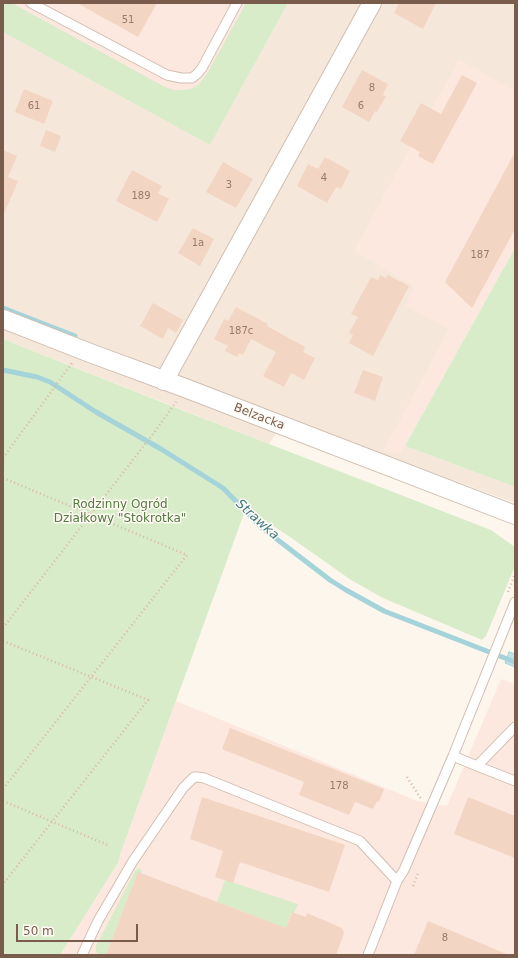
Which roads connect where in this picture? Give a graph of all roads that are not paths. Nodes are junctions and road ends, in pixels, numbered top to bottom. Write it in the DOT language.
graph roads {
  1 [pos="31,3"];
  2 [pos="237,3"];
  3 [pos="372,3"];
  4 [pos="3,319"];
  5 [pos="164,381"];
  6 [pos="515,515"];
  7 [pos="515,602"];
  8 [pos="515,727"];
  9 [pos="453,756"];
  10 [pos="477,766"];
  11 [pos="515,781"];
  12 [pos="397,882"];
  13 [pos="82,955"];
  14 [pos="368,955"];
  1 -- 2 [label="lane"];
  3 -- 5 [label="street"];
  4 -- 5 [label="street, Belzacka"];
  5 -- 6 [label="street, Belzacka"];
  7 -- 9 [label="lane"];
  8 -- 10 [label="lane"];
  9 -- 10 [label="lane"];
  9 -- 12 [label="lane"];
  10 -- 11 [label="lane"];
  12 -- 13 [label="lane"];
  12 -- 14 [label="lane"];
}
